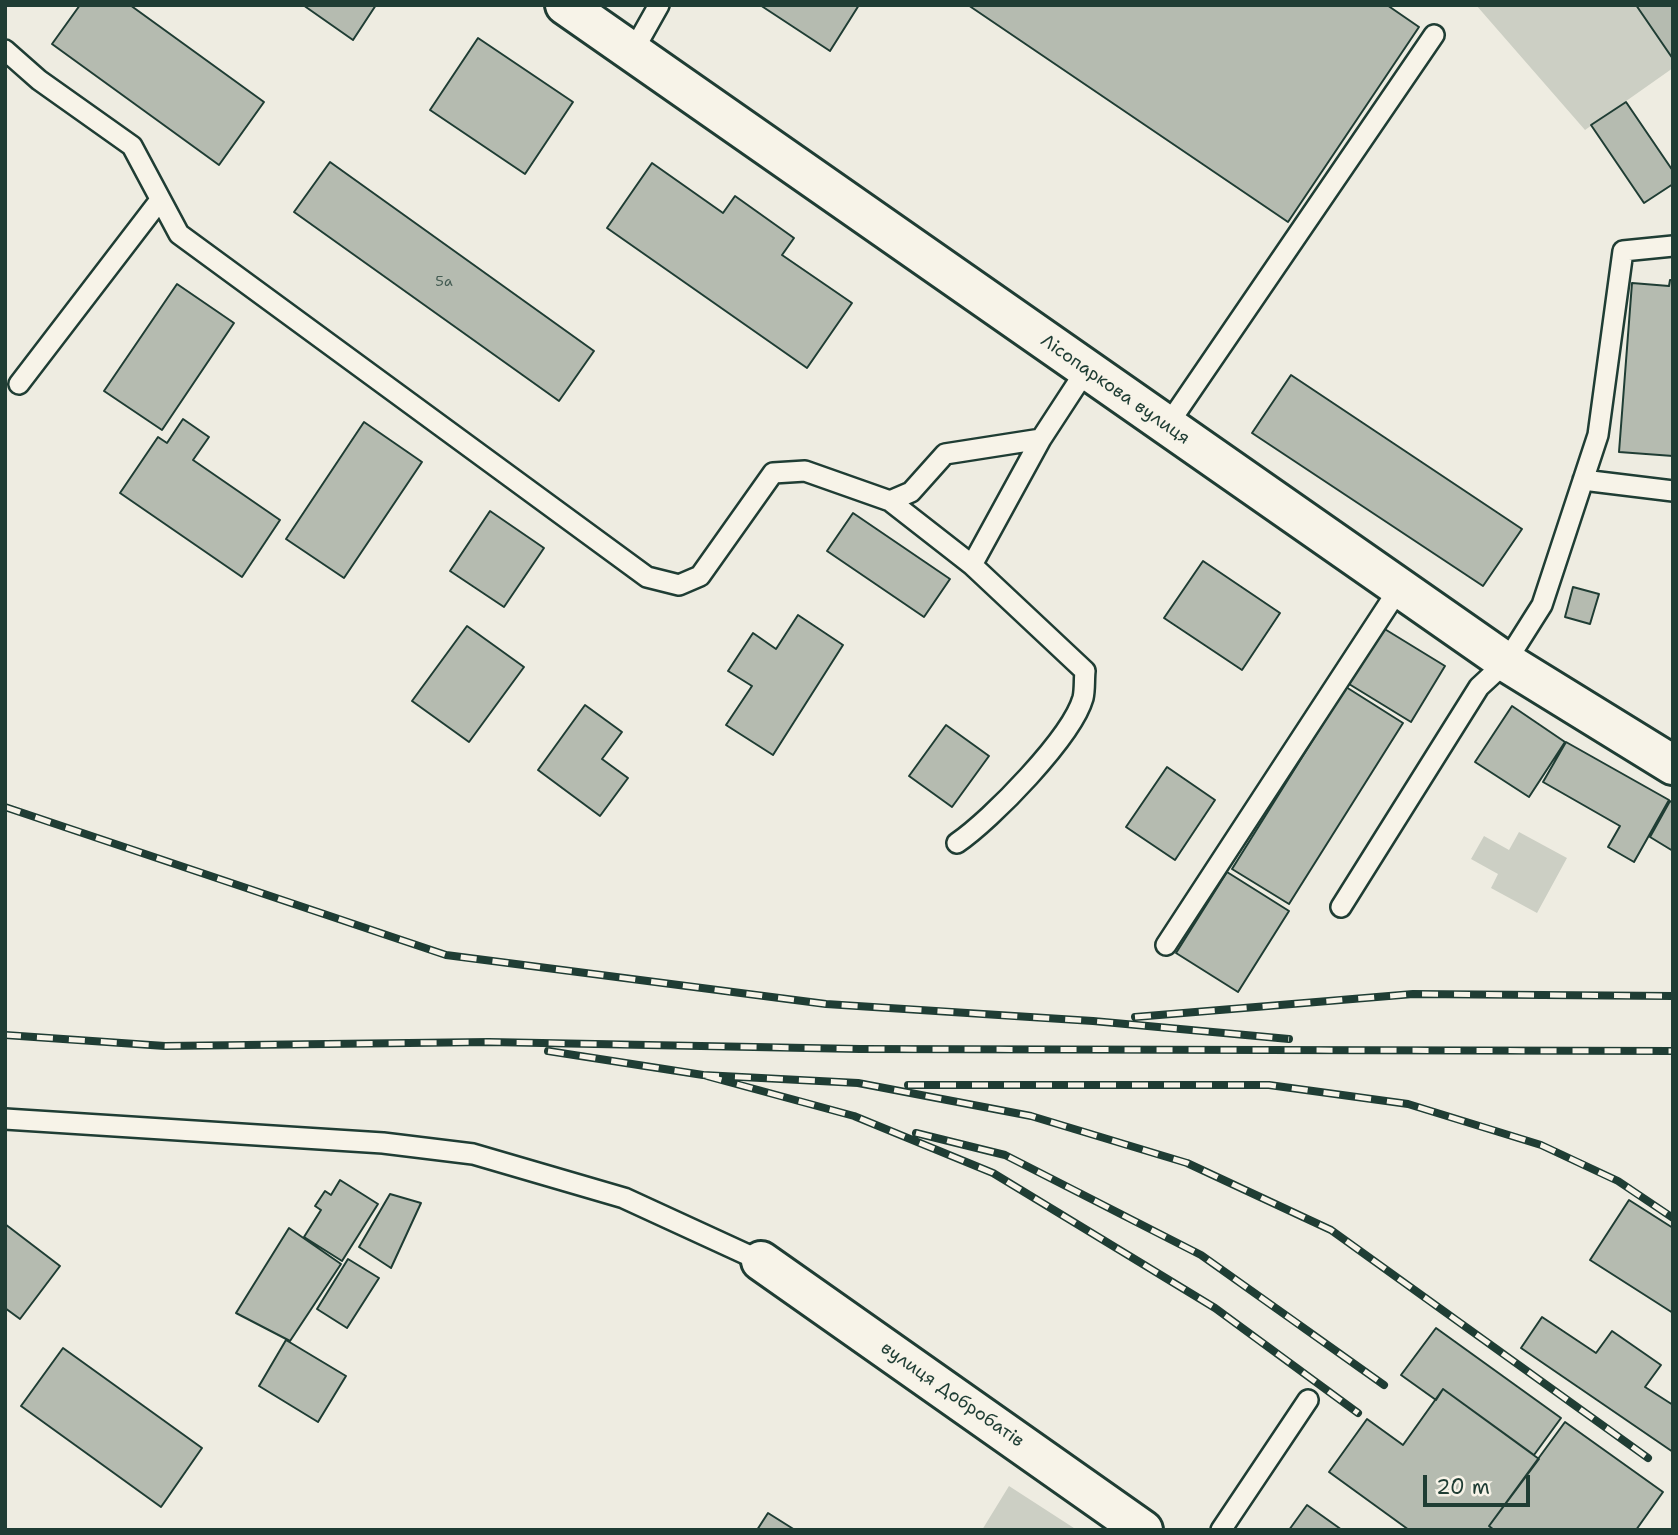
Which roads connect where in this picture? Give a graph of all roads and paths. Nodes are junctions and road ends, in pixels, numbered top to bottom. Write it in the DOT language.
graph roads {
  1 [pos="565,5"];
  2 [pos="659,5"];
  3 [pos="1434,35"];
  4 [pos="5,50"];
  5 [pos="632,53"];
  6 [pos="160,200"];
  7 [pos="1673,246"];
  8 [pos="1086,370"];
  9 [pos="19,384"];
  10 [pos="1167,426"];
  11 [pos="1041,439"];
  12 [pos="1583,480"];
  13 [pos="1673,491"];
  14 [pos="890,501"];
  15 [pos="972,565"];
  16 [pos="1400,587"];
  17 [pos="1506,662"];
  18 [pos="1673,765"];
  19 [pos="957,843"];
  20 [pos="1341,907"];
  21 [pos="1166,945"];
  22 [pos="5,1119"];
  23 [pos="761,1261"];
  24 [pos="1308,1400"];
  25 [pos="1143,1530"];
  26 [pos="1221,1530"];
  1 -- 5 [label="street, Лісопаркова вулиця"];
  2 -- 5 [label="lane"];
  3 -- 10 [label="lane"];
  4 -- 6 [label="lane"];
  5 -- 8 [label="street, Лісопаркова вулиця"];
  6 -- 9 [label="lane"];
  6 -- 14 [label="lane"];
  7 -- 12 [label="lane"];
  8 -- 10 [label="street, Лісопаркова вулиця"];
  8 -- 11 [label="lane"];
  10 -- 16 [label="street, Лісопаркова вулиця"];
  11 -- 14 [label="lane"];
  11 -- 15 [label="lane"];
  12 -- 13 [label="lane"];
  12 -- 17 [label="lane"];
  14 -- 15 [label="lane"];
  15 -- 19 [label="lane"];
  16 -- 17 [label="street, Лісопаркова вулиця"];
  16 -- 21 [label="lane"];
  17 -- 18 [label="street, Лісопаркова вулиця"];
  17 -- 20 [label="lane"];
  22 -- 23 [label="lane"];
  23 -- 25 [label="street, вулиця Добробатів"];
  24 -- 26 [label="lane"];
}
